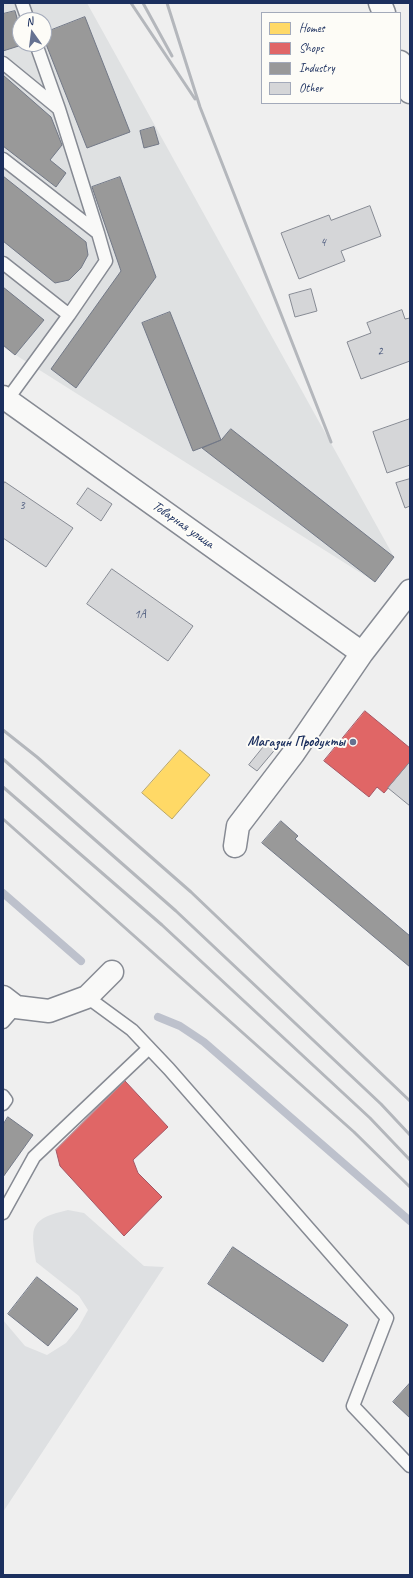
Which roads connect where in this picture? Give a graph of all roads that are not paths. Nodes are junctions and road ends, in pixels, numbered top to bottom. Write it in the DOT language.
graph roads {
  1 [pos="39,52"];
  2 [pos="3,63"];
  3 [pos="401,65"];
  4 [pos="410,92"];
  5 [pos="59,109"];
  6 [pos="3,159"];
  7 [pos="98,233"];
  8 [pos="3,263"];
  9 [pos="69,315"];
  10 [pos="5,399"];
  11 [pos="410,591"];
  12 [pos="362,653"];
  13 [pos="235,846"];
  14 [pos="112,972"];
  15 [pos="87,997"];
  16 [pos="7,1008"];
  17 [pos="149,1048"];
  18 [pos="3,1096"];
  19 [pos="3,1104"];
  20 [pos="3,1213"];
  21 [pos="410,1466"];
  1 -- 5 [label="lane"];
  2 -- 5 [label="lane"];
  3 -- 4 [label="street"];
  5 -- 7 [label="lane"];
  6 -- 7 [label="lane"];
  7 -- 9 [label="lane"];
  8 -- 9 [label="lane"];
  9 -- 10 [label="lane"];
  10 -- 12 [label="street, Товарная улица"];
  11 -- 12 [label="street"];
  12 -- 13 [label="street"];
  14 -- 15 [label="street"];
  15 -- 16 [label="street"];
  15 -- 17 [label="lane"];
  17 -- 20 [label="lane"];
  17 -- 21 [label="lane"];
  18 -- 19 [label="lane"];
}
